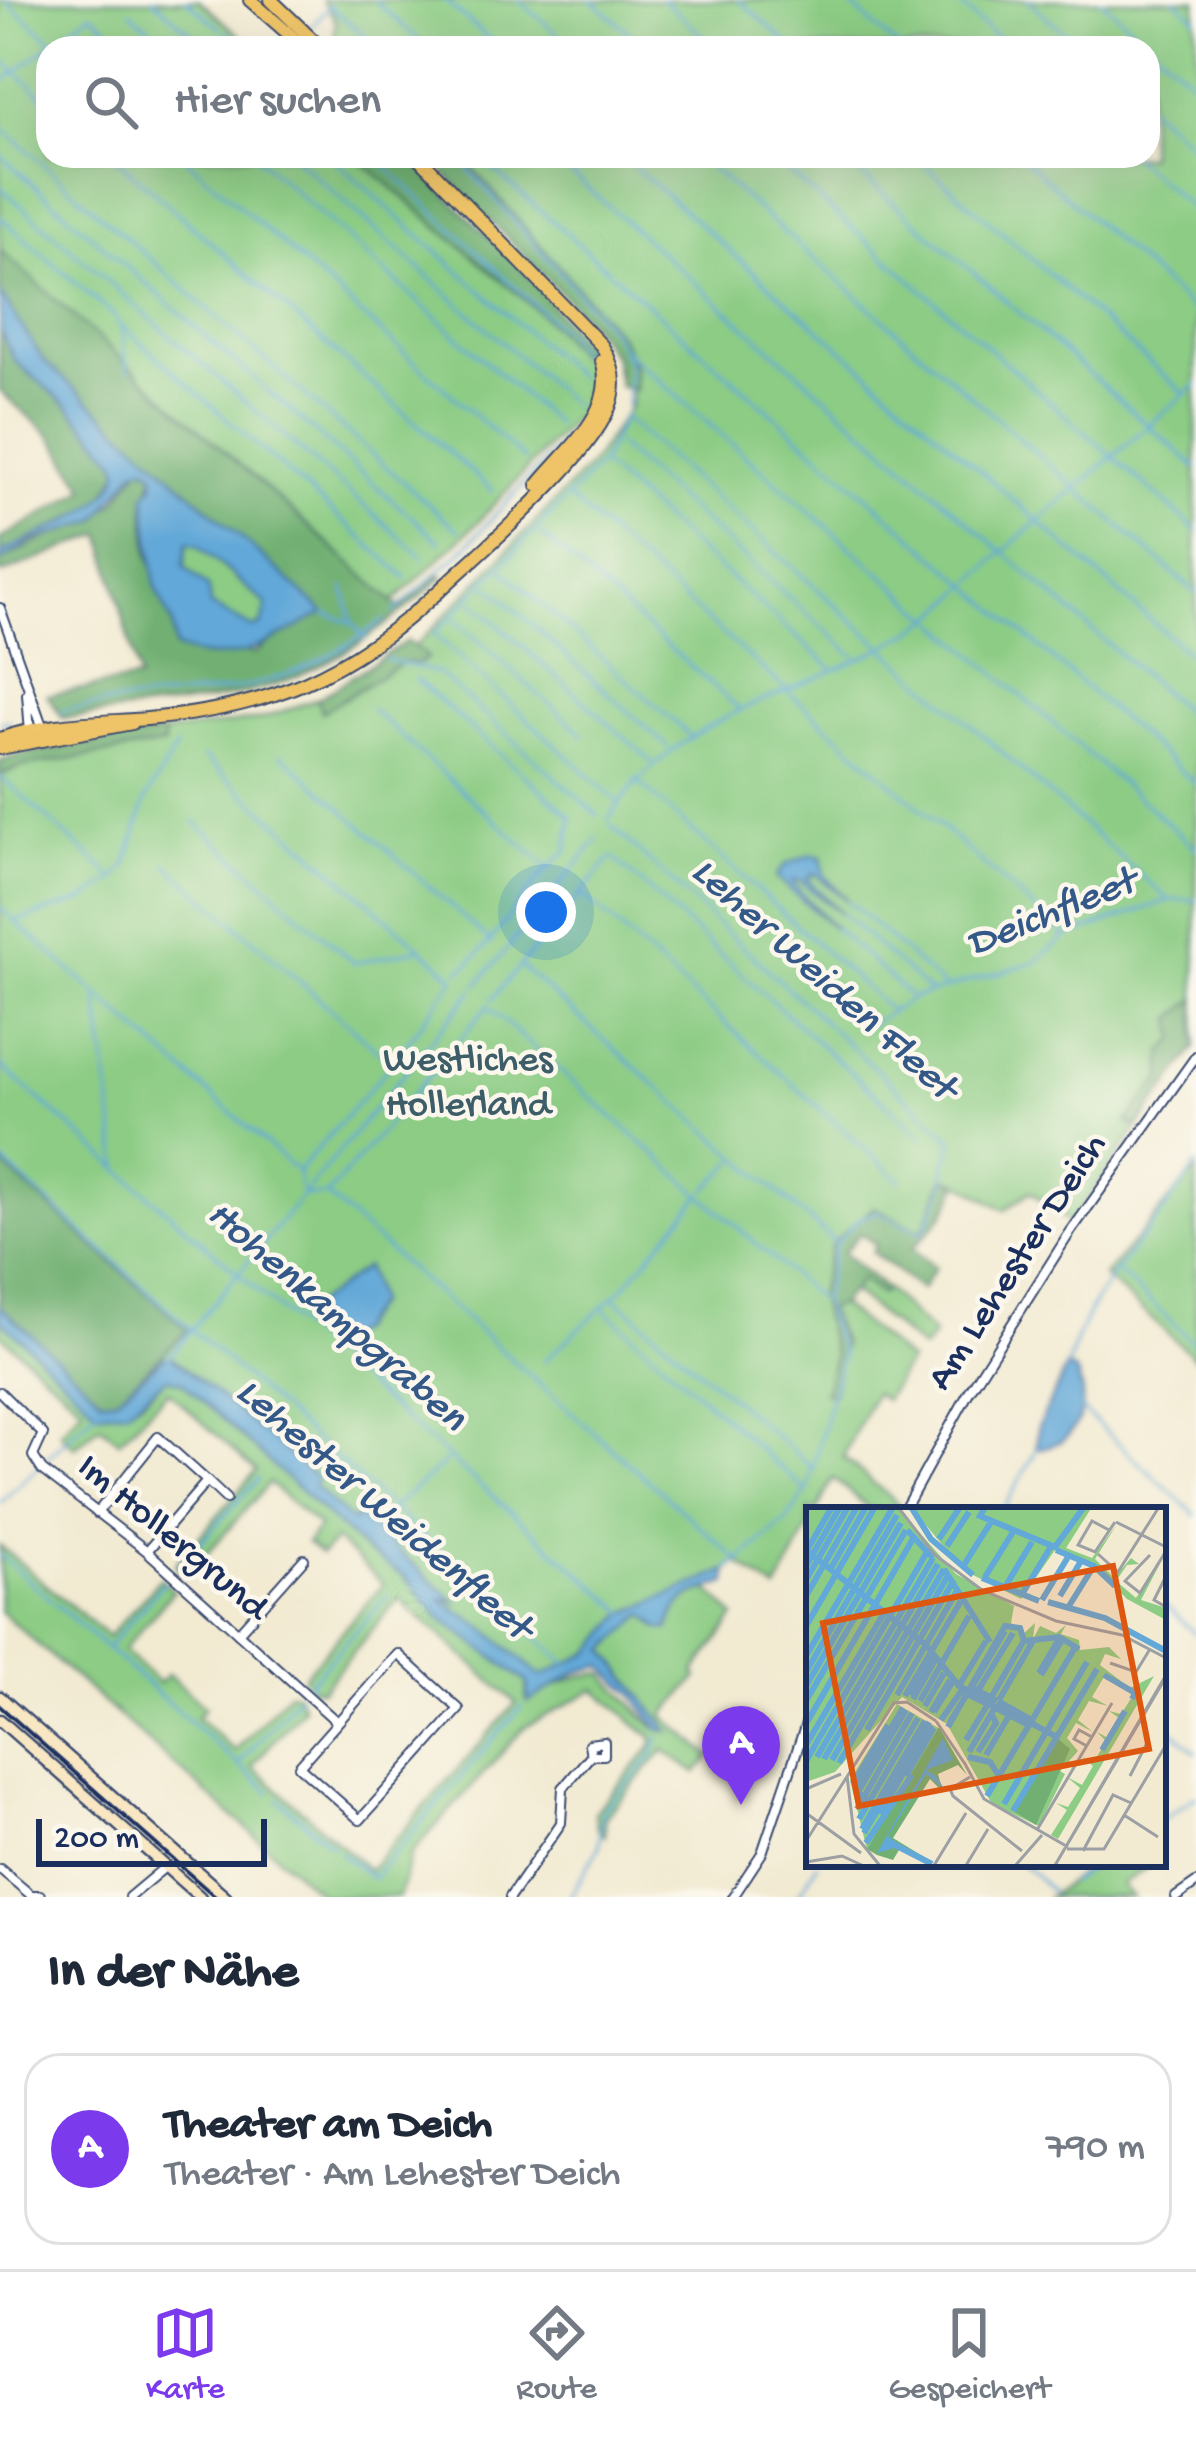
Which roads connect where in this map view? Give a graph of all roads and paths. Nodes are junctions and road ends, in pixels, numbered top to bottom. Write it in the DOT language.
graph roads {
  1 [pos="250,0"];
  2 [pos="271,0"];
  3 [pos="293,29"];
  4 [pos="299,36"];
  5 [pos="430,168"];
  6 [pos="0,608"];
  7 [pos="38,734"];
  8 [pos="0,739"];
  9 [pos="0,748"];
  10 [pos="1196,1056"];
  11 [pos="0,1392"];
  12 [pos="207,1481"];
  13 [pos="226,1499"];
  14 [pos="906,1507"];
  15 [pos="97,1513"];
  16 [pos="147,1551"];
  17 [pos="304,1559"];
  18 [pos="238,1633"];
  19 [pos="0,1697"];
  20 [pos="0,1720"];
  21 [pos="338,1722"];
  22 [pos="806,1724"];
  23 [pos="591,1755"];
  24 [pos="165,1867"];
  25 [pos="0,1869"];
  26 [pos="1196,1883"];
  27 [pos="40,1895"];
  28 [pos="130,1897"];
  29 [pos="200,1897"];
  30 [pos="226,1897"];
  31 [pos="511,1897"];
  32 [pos="733,1897"];
  33 [pos="1176,1897"];
  1 -- 3 [label="main road"];
  2 -- 3 [label="main road"];
  3 -- 4 [label="main road"];
  5 -- 7 [label="main road"];
  6 -- 7 [label="street"];
  7 -- 8 [label="main road"];
  7 -- 9 [label="main road"];
  10 -- 14 [label="street, Am Lehester Deich"];
  11 -- 15 [label="street, Im Hollergrund"];
  12 -- 13 [label="street"];
  12 -- 15 [label="street"];
  12 -- 16 [label="street"];
  15 -- 16 [label="street, Im Hollergrund"];
  16 -- 18 [label="street, Im Hollergrund"];
  17 -- 18 [label="street"];
  18 -- 21 [label="street, Im Hollergrund"];
  19 -- 30 [label="main road"];
  20 -- 24 [label="main road"];
  21 -- 21 [label="street"];
  22 -- 32 [label="street"];
  23 -- 31 [label="street"];
  24 -- 28 [label="street"];
  24 -- 29 [label="main road"];
  25 -- 27 [label="street"];
  26 -- 33 [label="street"];
}
